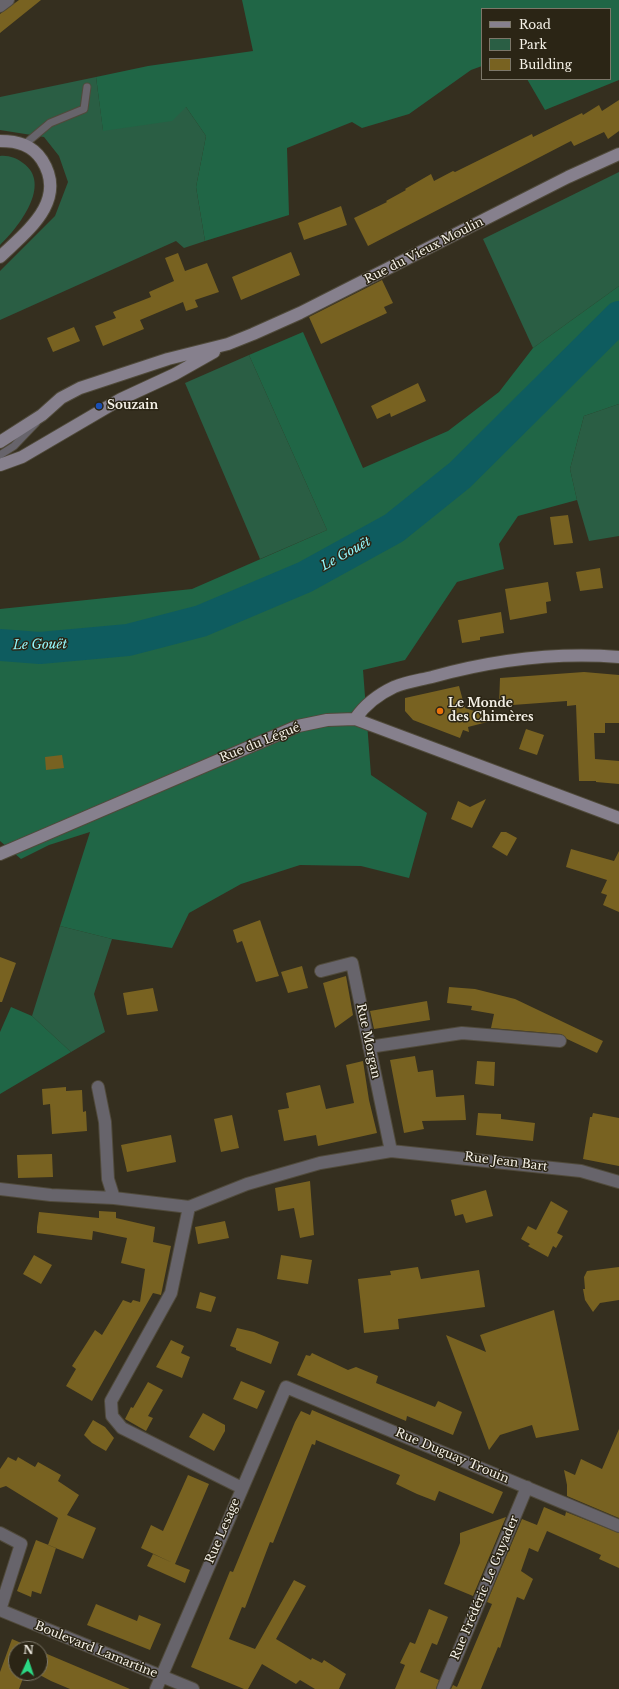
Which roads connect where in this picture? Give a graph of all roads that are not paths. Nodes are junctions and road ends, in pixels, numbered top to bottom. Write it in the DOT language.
graph roads {
  1 [pos="8,0"];
  2 [pos="0,6"];
  3 [pos="87,87"];
  4 [pos="0,141"];
  5 [pos="25,144"];
  6 [pos="619,154"];
  7 [pos="0,257"];
  8 [pos="228,344"];
  9 [pos="42,415"];
  10 [pos="0,442"];
  11 [pos="0,455"];
  12 [pos="0,466"];
  13 [pos="619,657"];
  14 [pos="355,719"];
  15 [pos="619,818"];
  16 [pos="0,854"];
  17 [pos="321,971"];
  18 [pos="560,1041"];
  19 [pos="369,1047"];
  20 [pos="98,1087"];
  21 [pos="391,1150"];
  22 [pos="619,1182"];
  23 [pos="0,1189"];
  24 [pos="114,1198"];
  25 [pos="189,1207"];
  26 [pos="286,1387"];
  27 [pos="527,1487"];
  28 [pos="242,1488"];
  29 [pos="619,1526"];
  30 [pos="0,1533"];
  31 [pos="0,1610"];
  32 [pos="162,1676"];
  33 [pos="156,1689"];
  34 [pos="193,1689"];
  35 [pos="443,1689"];
  1 -- 2 [label="street"];
  3 -- 5 [label="lane"];
  4 -- 5 [label="street"];
  5 -- 7 [label="street"];
  6 -- 8 [label="street, Rue du Vieux Moulin"];
  8 -- 9 [label="street, Rue du Vieux Moulin"];
  8 -- 12 [label="street, Rue du Vieux Moulin"];
  9 -- 10 [label="street, Rue du Vieux Moulin"];
  9 -- 11 [label="lane, Rue du Vieux Moulin"];
  13 -- 14 [label="street"];
  14 -- 15 [label="street"];
  14 -- 16 [label="street, Rue du Légué"];
  17 -- 19 [label="street, Rue Morgan"];
  18 -- 19 [label="street"];
  19 -- 21 [label="street, Rue Morgan"];
  20 -- 24 [label="street"];
  21 -- 22 [label="street, Rue Jean Bart"];
  21 -- 25 [label="street, Rue Jean Bart"];
  23 -- 24 [label="street"];
  24 -- 25 [label="street"];
  25 -- 28 [label="street"];
  26 -- 27 [label="street, Rue Duguay Trouin"];
  26 -- 28 [label="street, Rue Lesage"];
  27 -- 29 [label="street, Rue Duguay Trouin"];
  27 -- 35 [label="street, Rue Frédéric Le Guyader"];
  28 -- 32 [label="street, Rue Lesage"];
  30 -- 31 [label="street"];
  31 -- 32 [label="street, Boulevard Lamartine"];
  32 -- 33 [label="street, Rue Lesage"];
  32 -- 34 [label="street, Boulevard Lamartine"];
}
